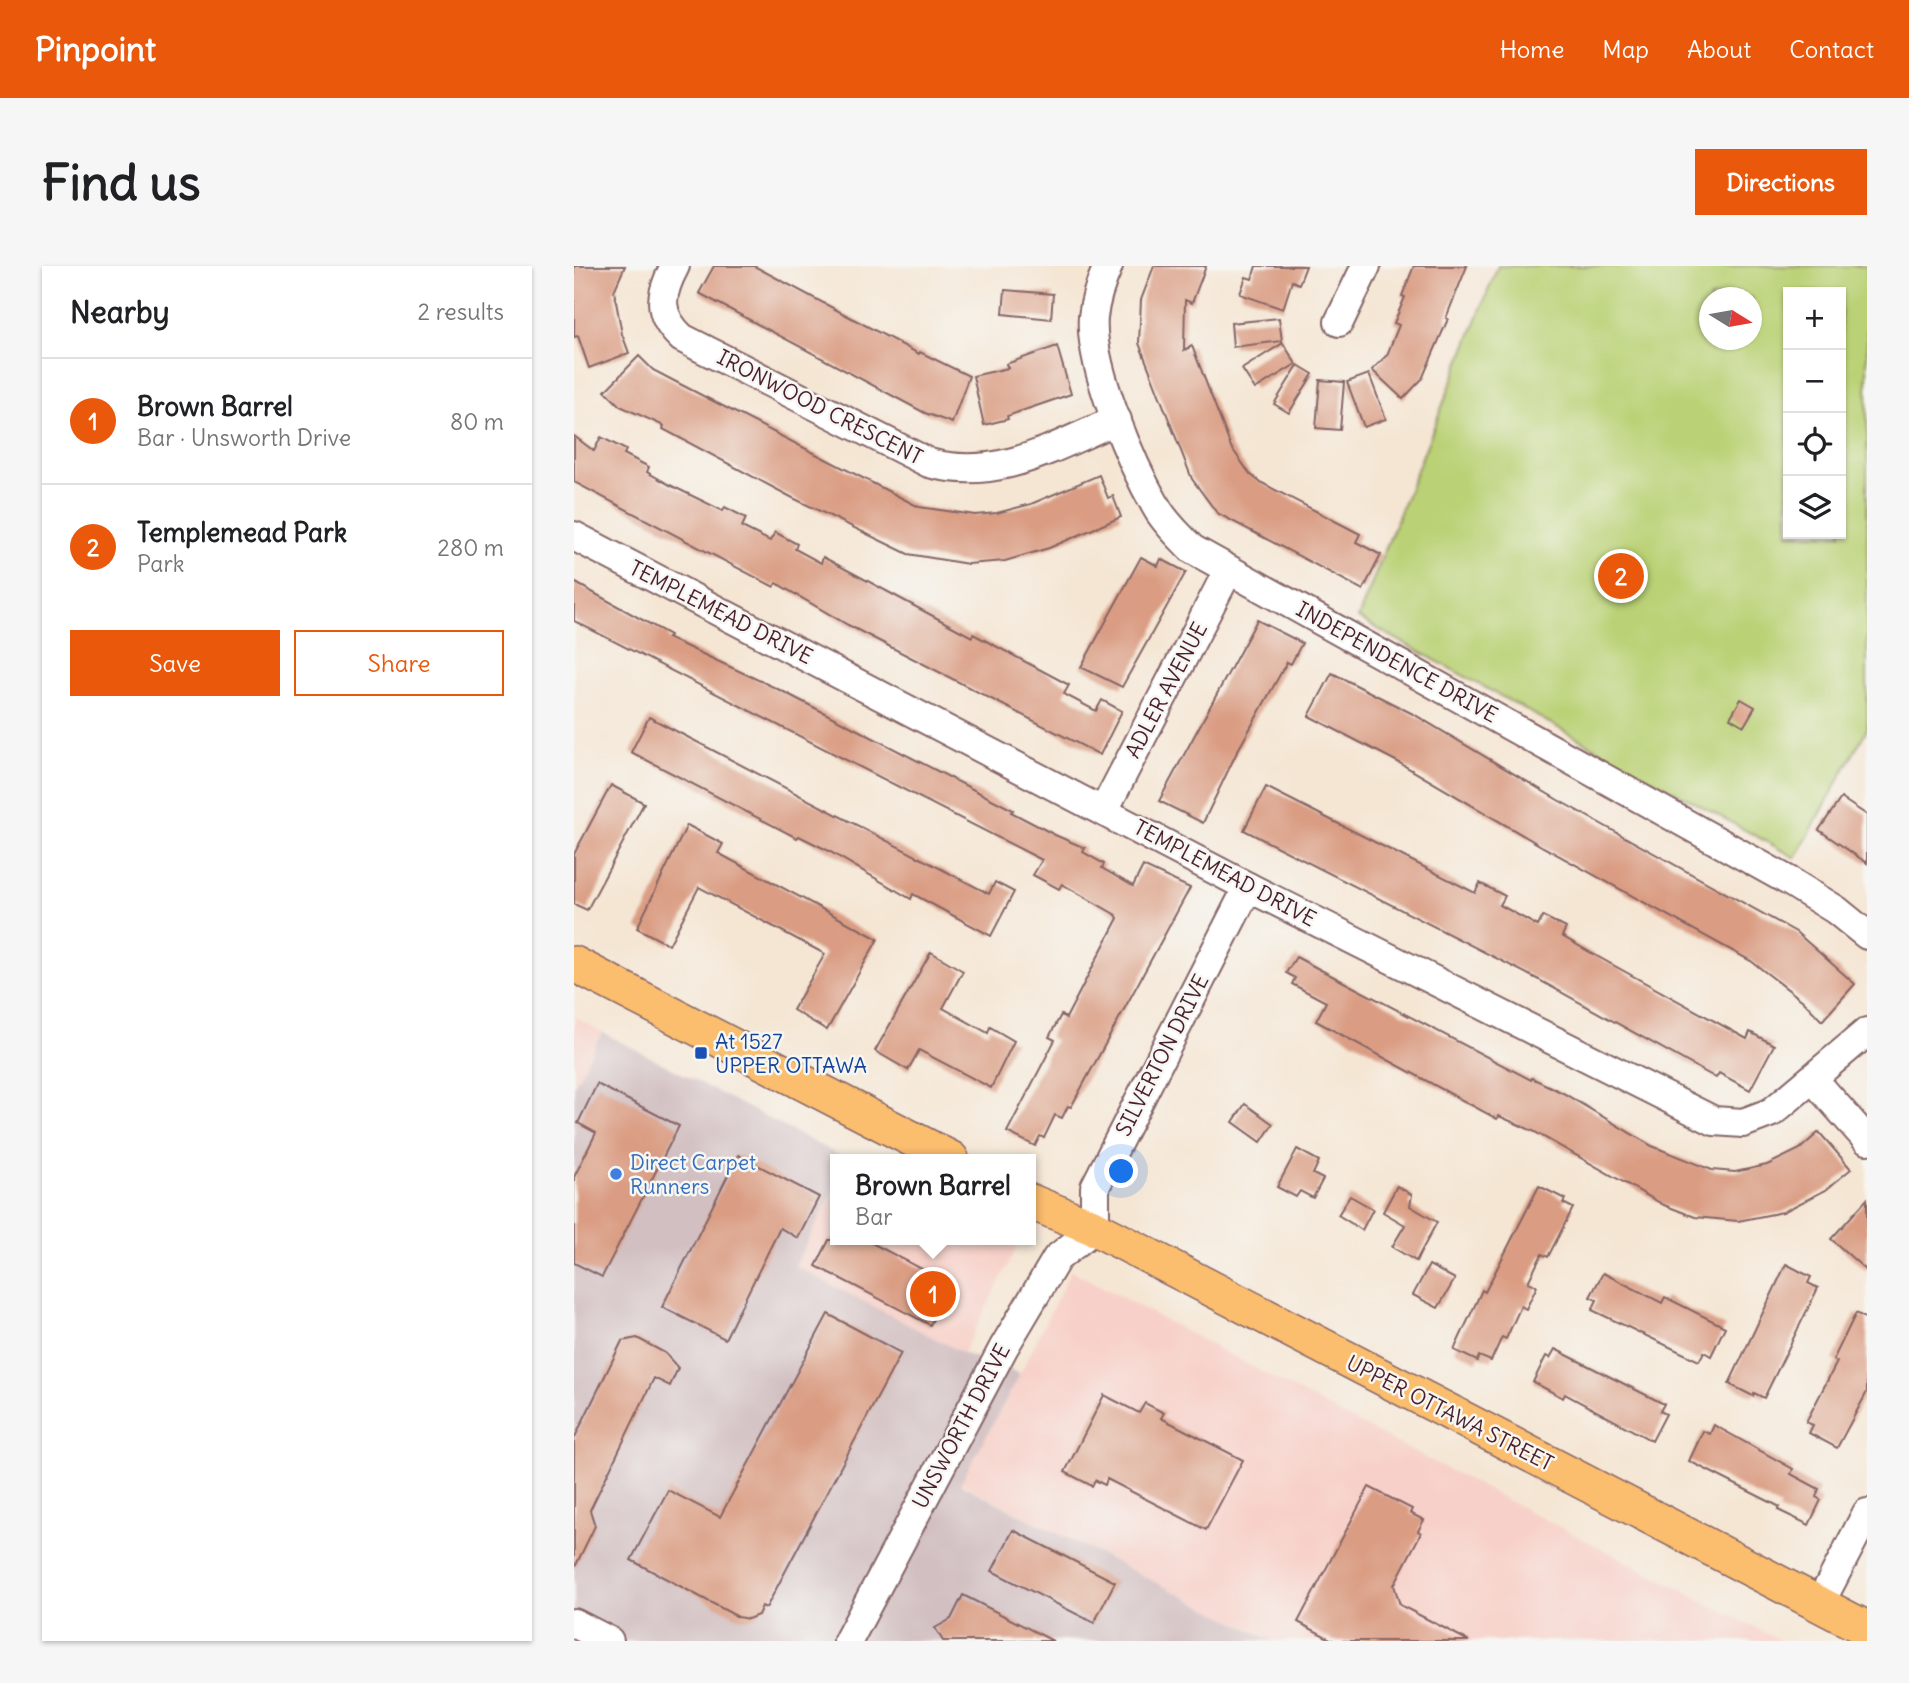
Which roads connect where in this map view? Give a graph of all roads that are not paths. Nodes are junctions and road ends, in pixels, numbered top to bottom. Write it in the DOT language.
graph roads {
  1 [pos="676,266"];
  2 [pos="1108,266"];
  3 [pos="1366,266"];
  4 [pos="1339,322"];
  5 [pos="1117,420"];
  6 [pos="574,536"];
  7 [pos="1228,571"];
  8 [pos="1104,810"];
  9 [pos="1248,887"];
  10 [pos="1867,935"];
  11 [pos="574,964"];
  12 [pos="1867,1032"];
  13 [pos="1813,1079"];
  14 [pos="1867,1140"];
  15 [pos="941,1154"];
  16 [pos="1036,1204"];
  17 [pos="1096,1228"];
  18 [pos="1867,1513"];
  19 [pos="1819,1605"];
  20 [pos="574,1623"];
  21 [pos="1867,1629"];
  22 [pos="609,1641"];
  23 [pos="848,1641"];
  1 -- 5 [label="street, IRONWOOD CRESCENT"];
  2 -- 5 [label="street, INDEPENDENCE DRIVE"];
  3 -- 4 [label="street"];
  5 -- 7 [label="street, INDEPENDENCE DRIVE"];
  6 -- 8 [label="street, TEMPLEMEAD DRIVE"];
  7 -- 8 [label="street, ADLER AVENUE"];
  7 -- 10 [label="street, INDEPENDENCE DRIVE"];
  8 -- 9 [label="street, TEMPLEMEAD DRIVE"];
  9 -- 13 [label="street, TEMPLEMEAD DRIVE"];
  9 -- 17 [label="street, SILVERTON DRIVE"];
  11 -- 15 [label="main road"];
  12 -- 13 [label="street, TEMPLEMEAD DRIVE"];
  13 -- 14 [label="street"];
  16 -- 17 [label="main road, UPPER OTTAWA STREET"];
  17 -- 19 [label="main road, UPPER OTTAWA STREET"];
  17 -- 23 [label="street, UNSWORTH DRIVE"];
  18 -- 19 [label="street"];
  19 -- 21 [label="main road, UPPER OTTAWA STREET"];
  20 -- 22 [label="street"];
}
